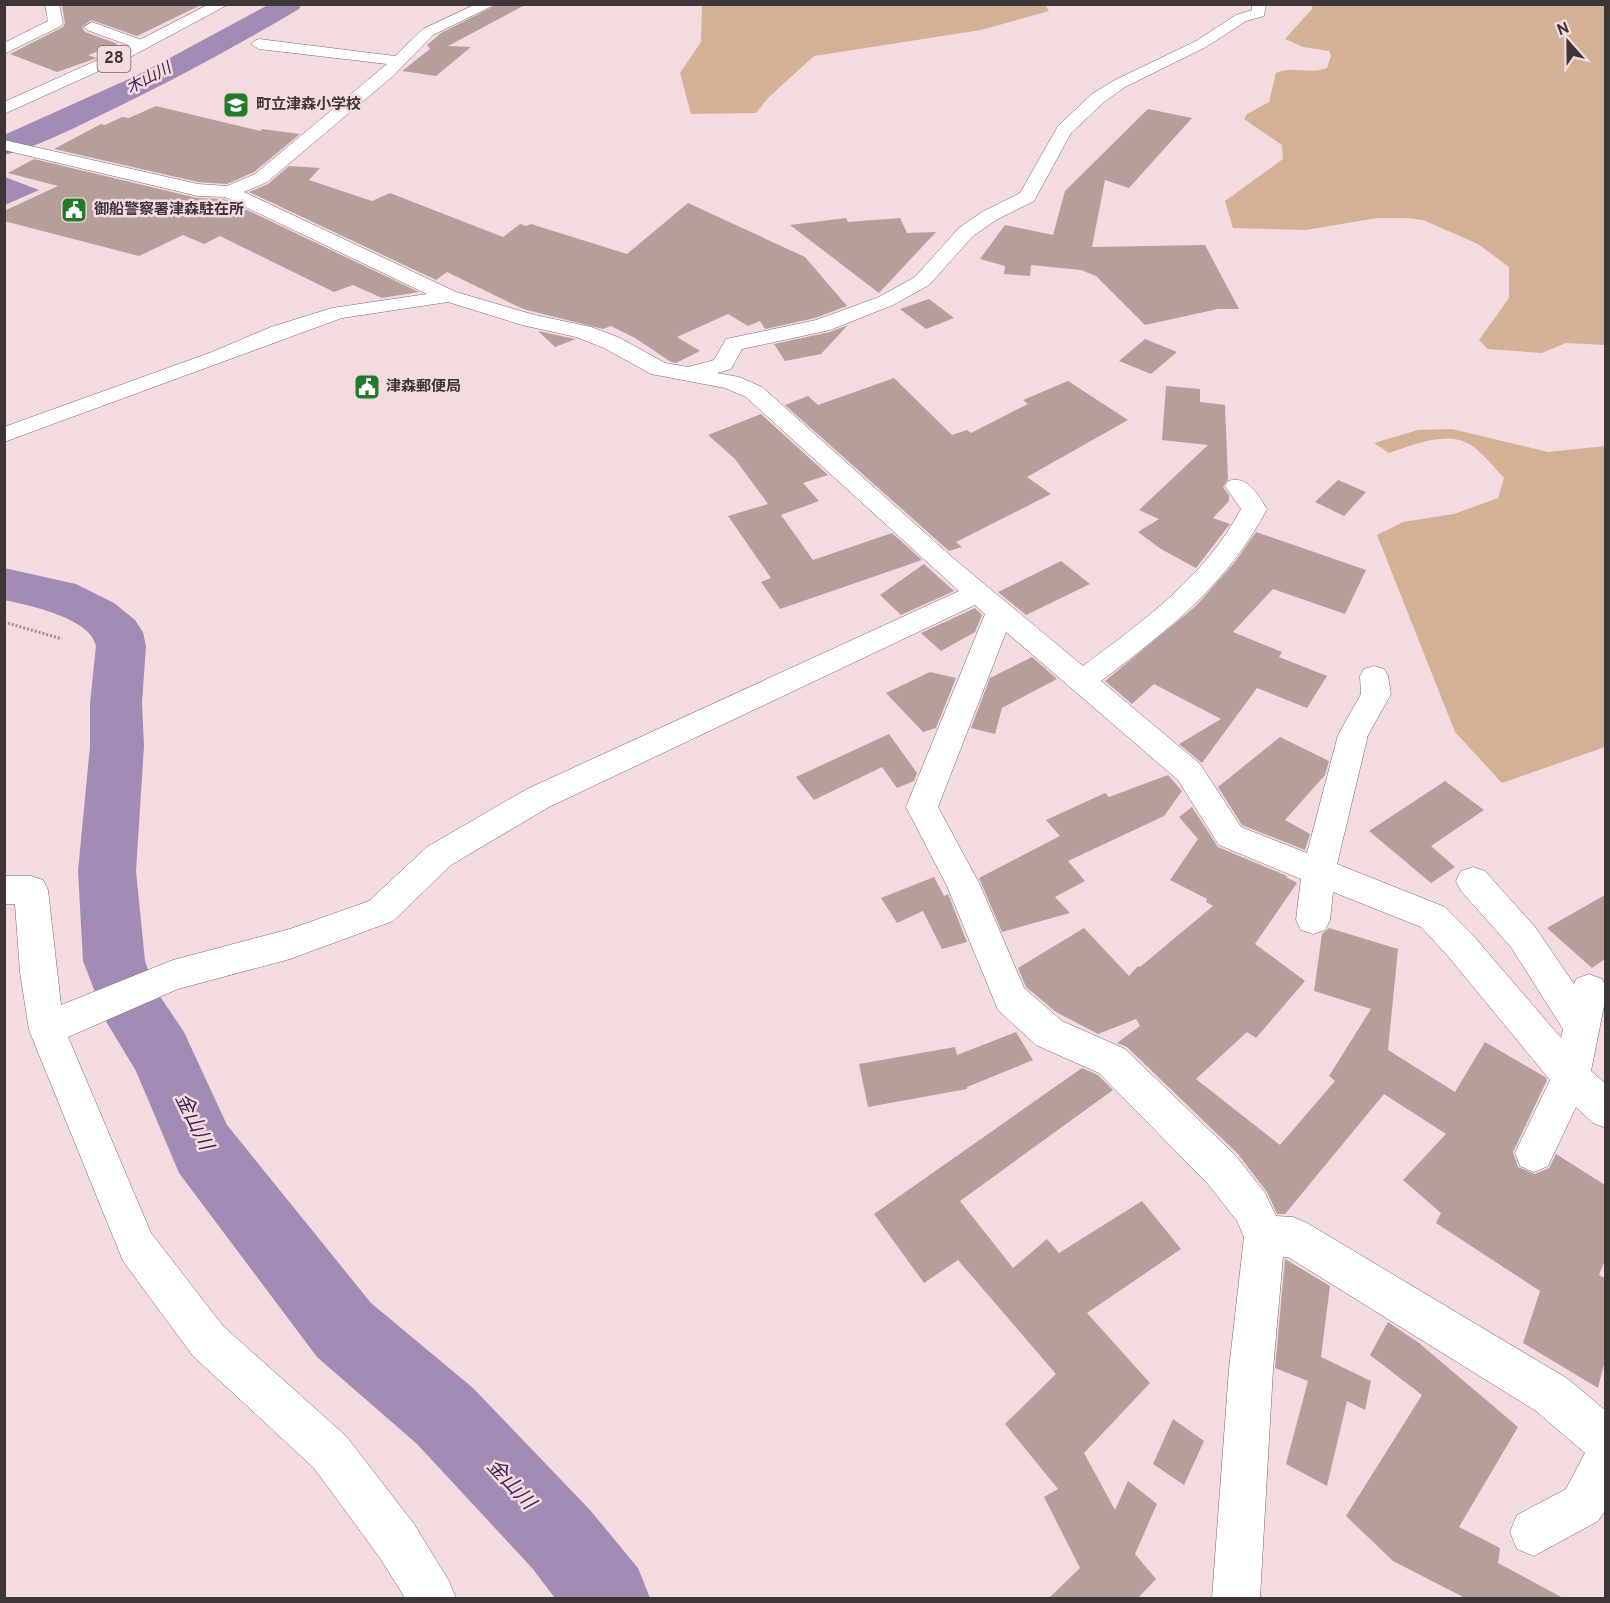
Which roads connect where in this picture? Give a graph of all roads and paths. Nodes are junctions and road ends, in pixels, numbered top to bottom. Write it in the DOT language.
graph roads {
  1 [pos="52,4"];
  2 [pos="222,4"];
  3 [pos="489,4"];
  4 [pos="1258,4"];
  5 [pos="92,27"];
  6 [pos="259,44"];
  7 [pos="142,45"];
  8 [pos="4,49"];
  9 [pos="399,61"];
  10 [pos="4,109"];
  11 [pos="4,145"];
  12 [pos="229,192"];
  13 [pos="449,296"];
  14 [pos="685,375"];
  15 [pos="4,435"];
  16 [pos="1237,486"];
  17 [pos="989,602"];
  18 [pos="4,622"];
  19 [pos="62,639"];
  20 [pos="1374,676"];
  21 [pos="1082,681"];
  22 [pos="1319,871"];
  23 [pos="1473,881"];
  24 [pos="4,890"];
  25 [pos="1313,920"];
  26 [pos="1589,990"];
  27 [pos="62,1023"];
  28 [pos="1582,1027"];
  29 [pos="1571,1077"];
  30 [pos="1605,1110"];
  31 [pos="1534,1153"];
  32 [pos="1264,1236"];
  33 [pos="1605,1441"];
  34 [pos="1605,1458"];
  35 [pos="1534,1532"];
  36 [pos="432,1599"];
  37 [pos="1236,1599"];
  1 -- 8 [label="street"];
  2 -- 7 [label="main road, 28"];
  3 -- 9 [label="street"];
  4 -- 14 [label="street"];
  5 -- 7 [label="street"];
  6 -- 9 [label="street"];
  7 -- 10 [label="main road, 28"];
  9 -- 12 [label="street"];
  11 -- 12 [label="street"];
  12 -- 13 [label="street"];
  13 -- 14 [label="street"];
  13 -- 15 [label="street"];
  14 -- 17 [label="street"];
  16 -- 21 [label="street"];
  17 -- 21 [label="street"];
  17 -- 27 [label="street"];
  17 -- 32 [label="street"];
  18 -- 19 [label="path"];
  20 -- 22 [label="street"];
  21 -- 22 [label="street"];
  22 -- 25 [label="street"];
  22 -- 29 [label="street"];
  23 -- 28 [label="street"];
  24 -- 27 [label="street"];
  26 -- 28 [label="street"];
  27 -- 36 [label="street"];
  28 -- 29 [label="street"];
  29 -- 30 [label="street"];
  29 -- 31 [label="street"];
  32 -- 33 [label="street"];
  32 -- 37 [label="street"];
  34 -- 35 [label="street"];
}
